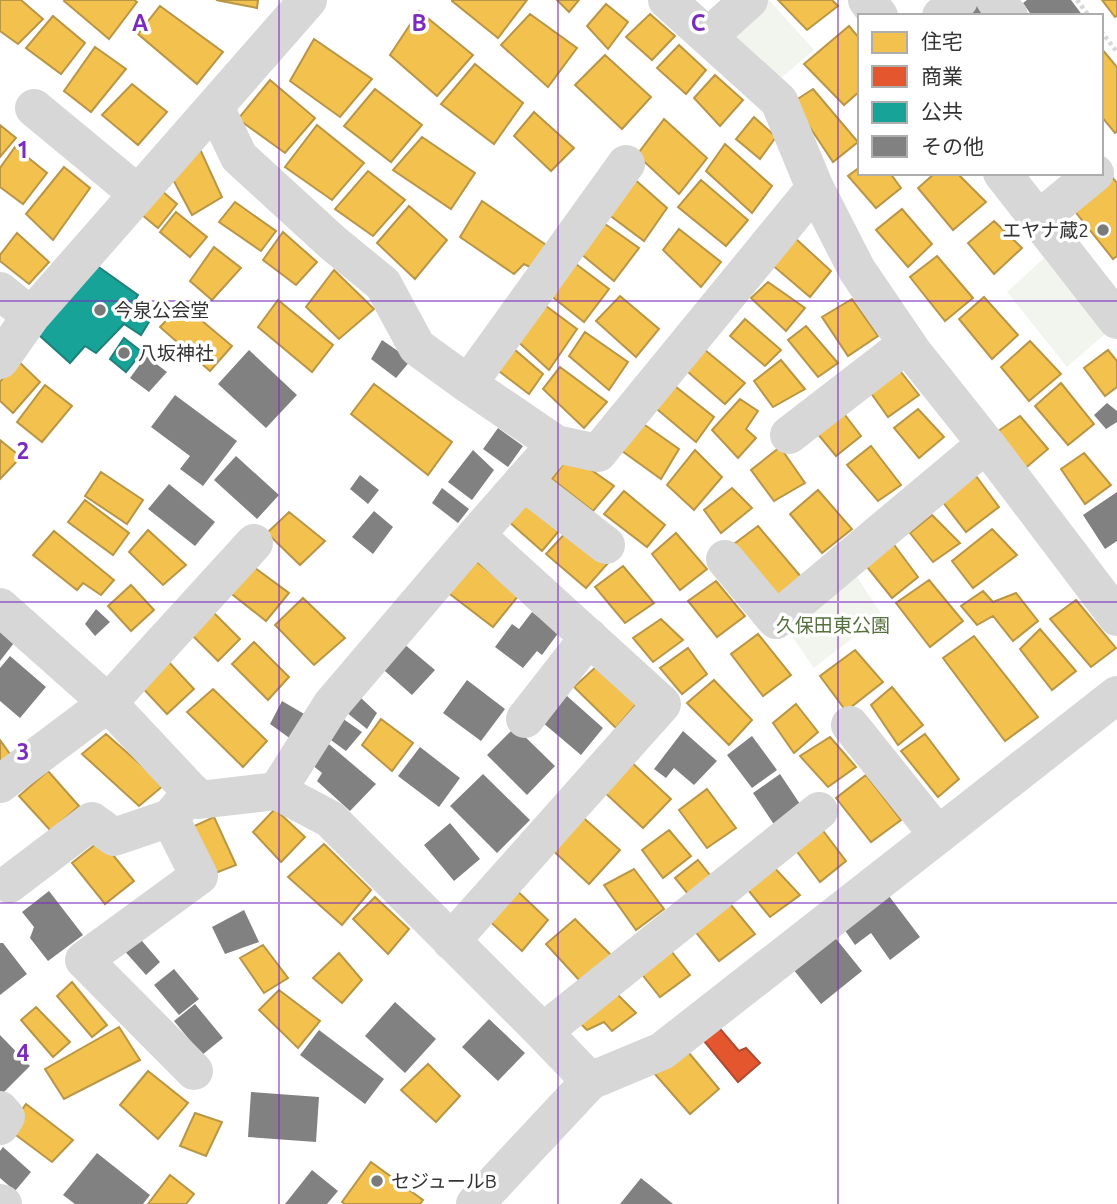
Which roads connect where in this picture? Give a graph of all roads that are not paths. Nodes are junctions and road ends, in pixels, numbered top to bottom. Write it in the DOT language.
graph roads {
  1 [pos="308,0"];
  2 [pos="667,0"];
  3 [pos="749,0"];
  4 [pos="959,0"];
  5 [pos="995,0"];
  6 [pos="943,14"];
  7 [pos="1007,14"];
  8 [pos="708,37"];
  9 [pos="215,107"];
  10 [pos="34,108"];
  11 [pos="626,164"];
  12 [pos="1004,175"];
  13 [pos="1092,175"];
  14 [pos="815,188"];
  15 [pos="138,194"];
  16 [pos="1039,219"];
  17 [pos="0,291"];
  18 [pos="31,316"];
  19 [pos="1117,320"];
  20 [pos="907,344"];
  21 [pos="0,360"];
  22 [pos="468,384"];
  23 [pos="789,435"];
  24 [pos="556,444"];
  25 [pos="986,444"];
  26 [pos="523,481"];
  27 [pos="476,535"];
  28 [pos="254,543"];
  29 [pos="606,545"];
  30 [pos="725,559"];
  31 [pos="0,607"];
  32 [pos="1117,617"];
  33 [pos="589,637"];
  34 [pos="1117,695"];
  35 [pos="108,703"];
  36 [pos="525,719"];
  37 [pos="849,725"];
  38 [pos="0,784"];
  39 [pos="277,791"];
  40 [pos="181,805"];
  41 [pos="819,811"];
  42 [pos="938,835"];
  43 [pos="9,884"];
  44 [pos="451,941"];
  45 [pos="543,1032"];
  46 [pos="194,1071"];
  47 [pos="590,1081"];
  48 [pos="0,1110"];
  49 [pos="0,1126"];
  50 [pos="475,1204"];
  1 -- 9 [label="street"];
  2 -- 8 [label="street"];
  3 -- 8 [label="street"];
  4 -- 6 [label="street"];
  5 -- 7 [label="street"];
  8 -- 14 [label="street"];
  9 -- 15 [label="street"];
  9 -- 22 [label="street"];
  10 -- 15 [label="street"];
  11 -- 22 [label="street"];
  12 -- 16 [label="street"];
  13 -- 16 [label="street"];
  14 -- 20 [label="street"];
  14 -- 24 [label="street"];
  15 -- 18 [label="street"];
  16 -- 19 [label="street"];
  17 -- 18 [label="street"];
  18 -- 21 [label="street"];
  20 -- 23 [label="street"];
  20 -- 25 [label="street"];
  22 -- 24 [label="street"];
  24 -- 26 [label="street"];
  25 -- 30 [label="street"];
  25 -- 32 [label="street"];
  26 -- 27 [label="street"];
  26 -- 29 [label="street"];
  27 -- 33 [label="street"];
  27 -- 39 [label="street"];
  28 -- 35 [label="street"];
  31 -- 35 [label="street"];
  33 -- 36 [label="street"];
  33 -- 44 [label="street"];
  34 -- 42 [label="street"];
  35 -- 38 [label="street"];
  35 -- 40 [label="street"];
  37 -- 42 [label="street"];
  39 -- 40 [label="street"];
  39 -- 44 [label="street"];
  40 -- 43 [label="street"];
  40 -- 46 [label="street"];
  41 -- 45 [label="street"];
  42 -- 47 [label="street"];
  44 -- 45 [label="street"];
  45 -- 47 [label="street"];
  47 -- 50 [label="street"];
  48 -- 49 [label="street"];
}
